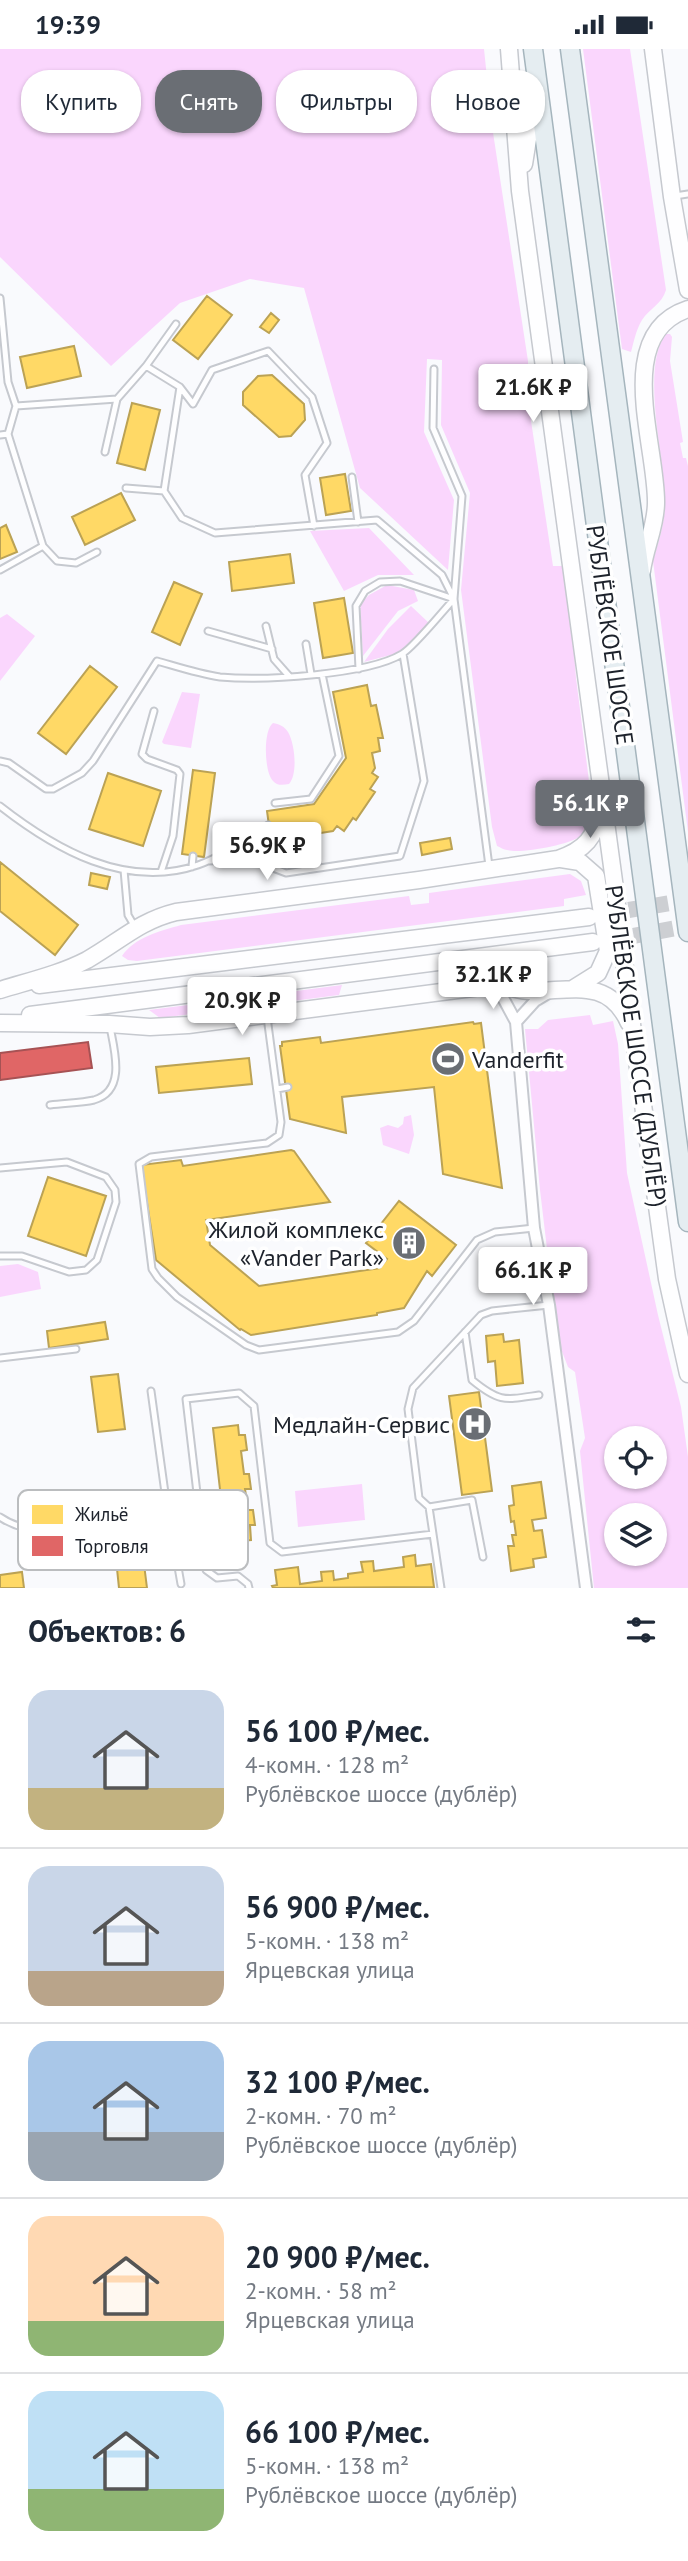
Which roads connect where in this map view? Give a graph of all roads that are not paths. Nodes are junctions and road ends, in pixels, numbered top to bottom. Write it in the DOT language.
graph roads {
  1 [pos="509,49"];
  2 [pos="533,49"];
  3 [pos="569,49"];
  4 [pos="656,49"];
  5 [pos="536,70"];
  6 [pos="529,133"];
  7 [pos="544,133"];
  8 [pos="520,191"];
  9 [pos="680,195"];
  10 [pos="688,290"];
  11 [pos="0,298"];
  12 [pos="688,309"];
  13 [pos="176,324"];
  14 [pos="146,366"];
  15 [pos="434,369"];
  16 [pos="180,387"];
  17 [pos="117,399"];
  18 [pos="16,405"];
  19 [pos="8,434"];
  20 [pos="0,435"];
  21 [pos="105,452"];
  22 [pos="352,477"];
  23 [pos="126,488"];
  24 [pos="163,491"];
  25 [pos="358,522"];
  26 [pos="314,527"];
  27 [pos="43,546"];
  28 [pos="97,552"];
  29 [pos="0,570"];
  30 [pos="641,586"];
  31 [pos="454,599"];
  32 [pos="265,625"];
  33 [pos="208,631"];
  34 [pos="306,644"];
  35 [pos="272,649"];
  36 [pos="403,654"];
  37 [pos="359,669"];
  38 [pos="312,674"];
  39 [pos="322,674"];
  40 [pos="289,675"];
  41 [pos="154,711"];
  42 [pos="0,761"];
  43 [pos="602,793"];
  44 [pos="275,803"];
  45 [pos="0,806"];
  46 [pos="268,825"];
  47 [pos="193,856"];
  48 [pos="558,859"];
  49 [pos="209,861"];
  50 [pos="192,867"];
  51 [pos="489,869"];
  52 [pos="124,870"];
  53 [pos="161,872"];
  54 [pos="589,917"];
  55 [pos="135,927"];
  56 [pos="688,932"];
  57 [pos="593,943"];
  58 [pos="480,987"];
  59 [pos="570,989"];
  60 [pos="0,990"];
  61 [pos="550,992"];
  62 [pos="267,1016"];
  63 [pos="0,1021"];
  64 [pos="516,1022"];
  65 [pos="109,1024"];
  66 [pos="633,1032"];
  67 [pos="288,1087"];
  68 [pos="277,1089"];
  69 [pos="50,1105"];
  70 [pos="0,1168"];
  71 [pos="688,1222"];
  72 [pos="534,1228"];
  73 [pos="0,1256"];
  74 [pos="549,1305"];
  75 [pos="465,1332"];
  76 [pos="76,1349"];
  77 [pos="0,1358"];
  78 [pos="688,1374"];
  79 [pos="151,1391"];
  80 [pos="539,1395"];
  81 [pos="165,1490"];
  82 [pos="197,1490"];
  83 [pos="429,1507"];
  84 [pos="0,1517"];
  85 [pos="18,1527"];
  86 [pos="433,1534"];
  87 [pos="483,1557"];
  88 [pos="179,1570"];
  89 [pos="206,1570"];
  90 [pos="181,1584"];
  91 [pos="248,1588"];
  92 [pos="441,1588"];
  93 [pos="586,1588"];
  1 -- 8 [label="main road, РУБЛЁВСКОЕ ШОССЕ (ДУБЛЁР)"];
  2 -- 5 [label="main road, РУБЛЁВСКОЕ ШОССЕ"];
  3 -- 30 [label="main road, РУБЛЁВСКОЕ ШОССЕ"];
  4 -- 9 [label="main road"];
  6 -- 8 [label="main road"];
  7 -- 71 [label="main road, РУБЛЁВСКОЕ ШОССЕ"];
  8 -- 43 [label="main road, РУБЛЁВСКОЕ ШОССЕ (ДУБЛЁР)"];
  9 -- 10 [label="main road"];
  11 -- 18 [label="lane"];
  12 -- 30 [label="main road"];
  13 -- 14 [label="lane"];
  14 -- 16 [label="lane"];
  14 -- 17 [label="lane"];
  15 -- 31 [label="lane"];
  16 -- 24 [label="lane"];
  16 -- 26 [label="lane"];
  17 -- 18 [label="lane"];
  17 -- 21 [label="lane"];
  18 -- 19 [label="lane"];
  19 -- 20 [label="lane"];
  19 -- 27 [label="lane"];
  22 -- 25 [label="lane"];
  23 -- 24 [label="lane"];
  24 -- 26 [label="lane"];
  25 -- 26 [label="lane"];
  25 -- 31 [label="lane"];
  27 -- 28 [label="lane"];
  27 -- 29 [label="lane"];
  30 -- 56 [label="main road, РУБЛЁВСКОЕ ШОССЕ"];
  31 -- 36 [label="lane"];
  31 -- 37 [label="lane"];
  31 -- 51 [label="lane"];
  32 -- 35 [label="lane"];
  33 -- 35 [label="lane"];
  34 -- 38 [label="lane"];
  35 -- 40 [label="lane"];
  36 -- 37 [label="lane"];
  36 -- 49 [label="lane"];
  37 -- 39 [label="lane"];
  38 -- 39 [label="lane"];
  38 -- 40 [label="lane"];
  39 -- 44 [label="lane"];
  40 -- 42 [label="lane"];
  41 -- 53 [label="lane"];
  43 -- 48 [label="main road"];
  43 -- 66 [label="main road, РУБЛЁВСКОЕ ШОССЕ (ДУБЛЁР)"];
  45 -- 52 [label="lane"];
  46 -- 49 [label="lane"];
  47 -- 50 [label="lane"];
  48 -- 51 [label="main road"];
  48 -- 59 [label="main road"];
  49 -- 50 [label="lane"];
  50 -- 53 [label="lane"];
  51 -- 55 [label="main road"];
  52 -- 53 [label="lane"];
  52 -- 55 [label="lane"];
  54 -- 60 [label="main road"];
  55 -- 60 [label="main road"];
  57 -- 63 [label="main road"];
  58 -- 61 [label="main road"];
  58 -- 62 [label="main road"];
  58 -- 64 [label="street"];
  59 -- 61 [label="main road"];
  59 -- 66 [label="main road"];
  61 -- 64 [label="street"];
  62 -- 65 [label="main road"];
  62 -- 68 [label="lane"];
  63 -- 65 [label="main road"];
  64 -- 72 [label="street"];
  65 -- 69 [label="lane"];
  66 -- 78 [label="main road, РУБЛЁВСКОЕ ШОССЕ (ДУБЛЁР)"];
  67 -- 68 [label="lane"];
  68 -- 72 [label="lane"];
  70 -- 73 [label="lane"];
  72 -- 74 [label="street"];
  74 -- 75 [label="lane"];
  74 -- 93 [label="street"];
  75 -- 80 [label="lane"];
  75 -- 83 [label="lane"];
  76 -- 77 [label="lane"];
  79 -- 81 [label="lane"];
  82 -- 86 [label="lane"];
  83 -- 86 [label="lane"];
  83 -- 87 [label="lane"];
  84 -- 85 [label="lane"];
  86 -- 92 [label="lane"];
  88 -- 90 [label="lane"];
  89 -- 91 [label="lane"];
}
